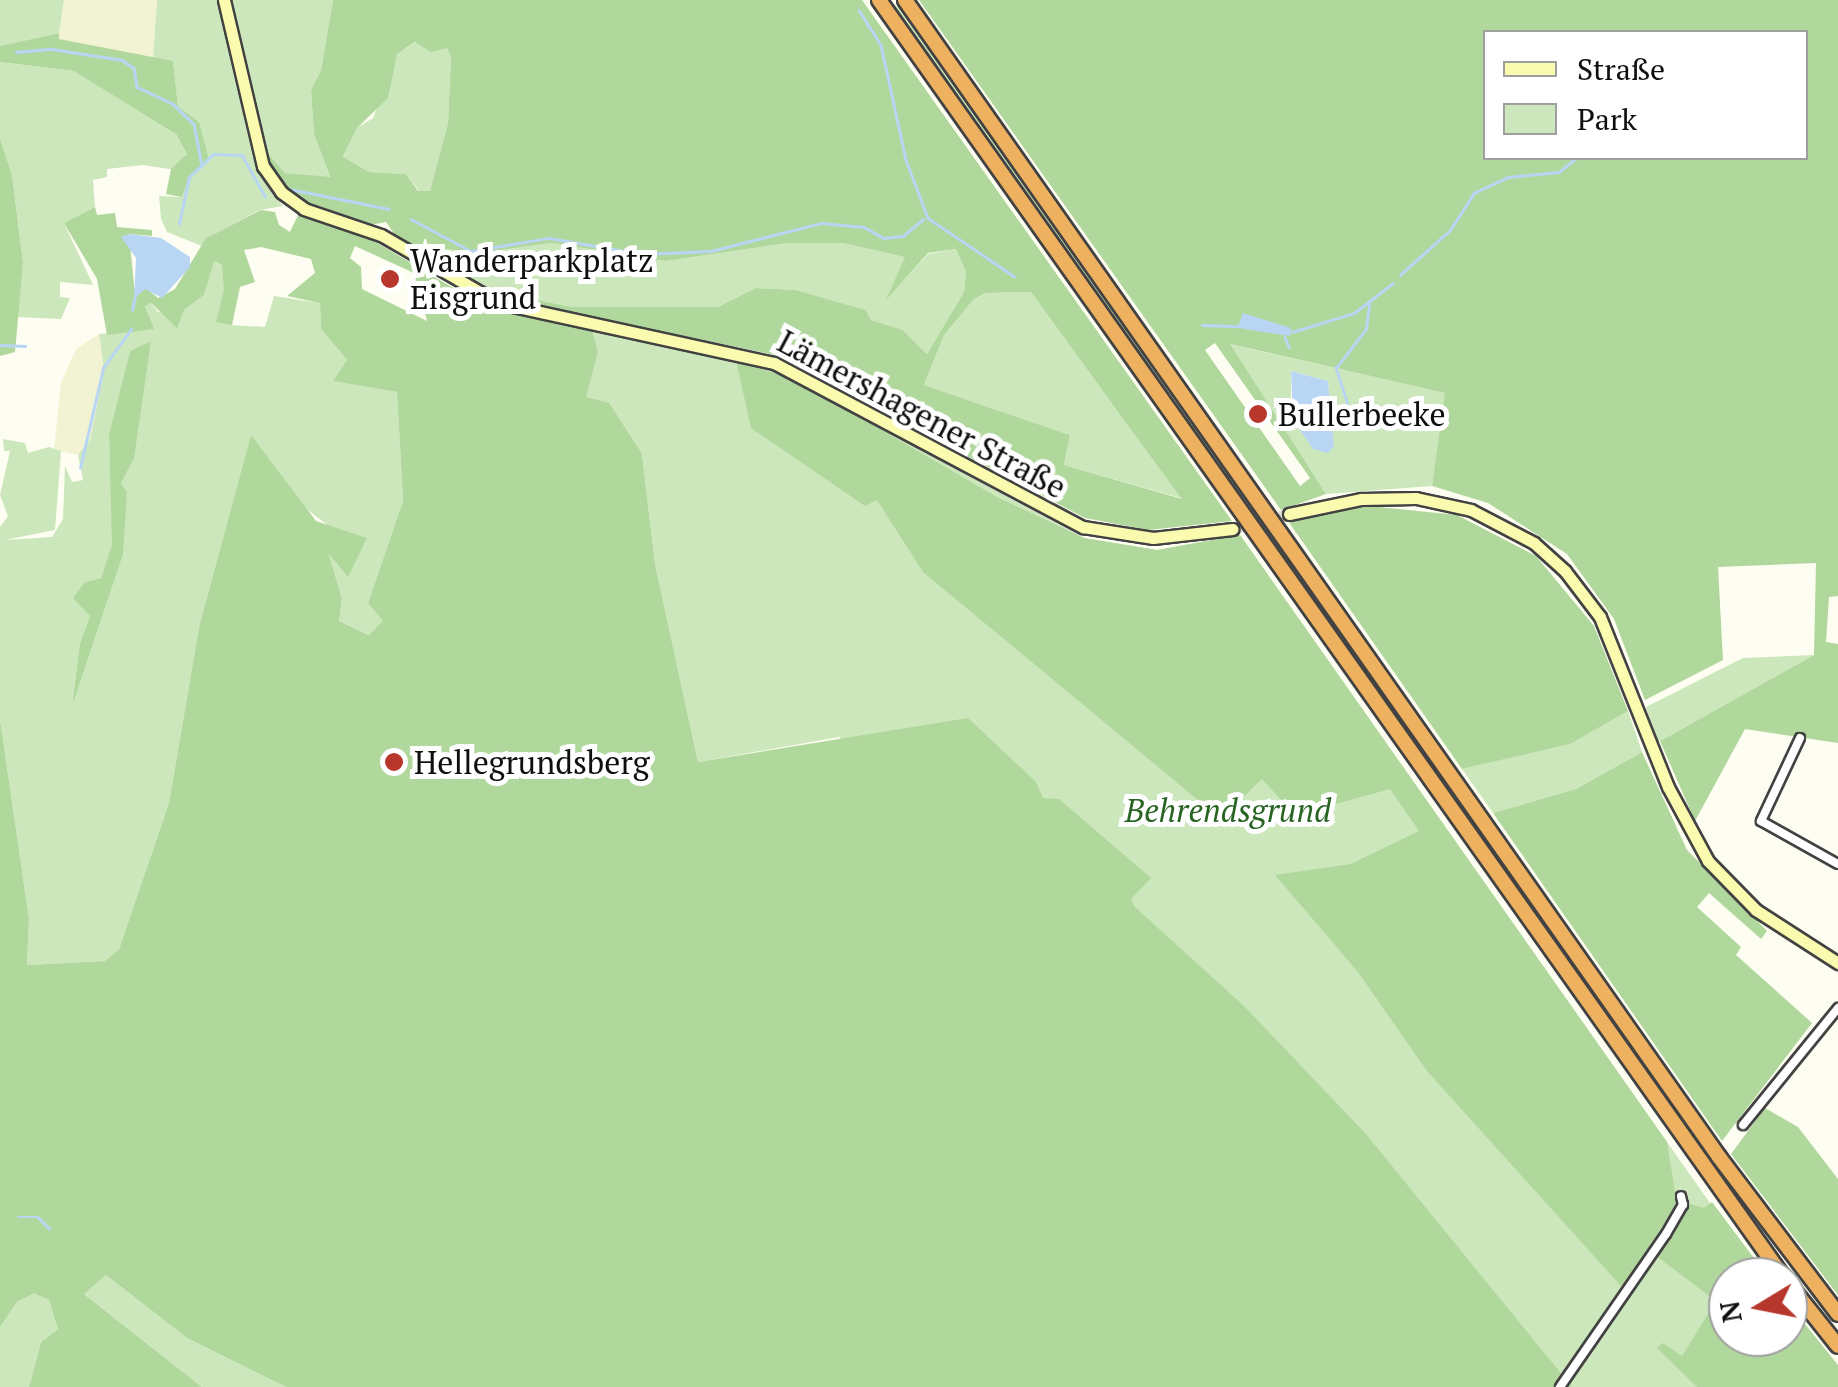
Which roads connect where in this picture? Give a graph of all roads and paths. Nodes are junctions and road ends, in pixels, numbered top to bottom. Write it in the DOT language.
graph roads {
  1 [pos="224,0"];
  2 [pos="879,0"];
  3 [pos="905,0"];
  4 [pos="1288,514"];
  5 [pos="1232,529"];
  6 [pos="1800,738"];
  7 [pos="1838,864"];
  8 [pos="1838,963"];
  9 [pos="1838,1008"];
  10 [pos="1743,1125"];
  11 [pos="1681,1196"];
  12 [pos="1769,1257"];
  13 [pos="1808,1308"];
  14 [pos="1838,1314"];
  15 [pos="1838,1346"];
  16 [pos="1560,1387"];
  1 -- 5 [label="main road, Lämershagener Straße"];
  2 -- 12 [label="highway"];
  3 -- 14 [label="highway"];
  4 -- 8 [label="main road"];
  6 -- 7 [label="street"];
  9 -- 10 [label="street"];
  11 -- 16 [label="street"];
  13 -- 15 [label="highway"];
}
